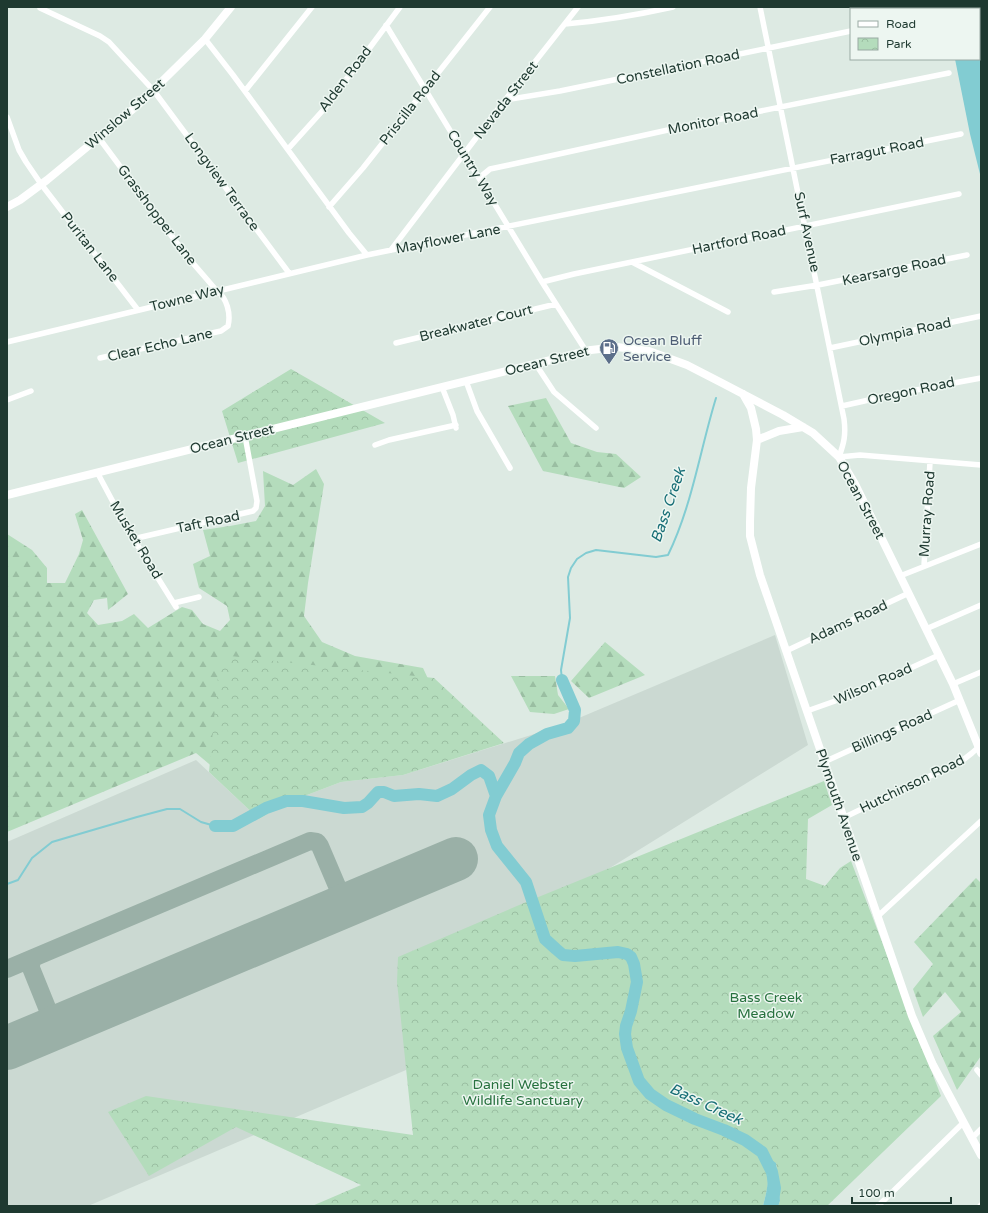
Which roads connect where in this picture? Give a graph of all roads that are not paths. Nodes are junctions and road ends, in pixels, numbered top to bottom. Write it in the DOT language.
graph roads {
  1 [pos="231,7"];
  2 [pos="312,7"];
  3 [pos="400,7"];
  4 [pos="490,7"];
  5 [pos="578,7"];
  6 [pos="673,7"];
  7 [pos="760,7"];
  8 [pos="40,8"];
  9 [pos="565,24"];
  10 [pos="386,25"];
  11 [pos="850,31"];
  12 [pos="205,39"];
  13 [pos="769,48"];
  14 [pos="949,73"];
  15 [pos="424,89"];
  16 [pos="154,91"];
  17 [pos="245,91"];
  18 [pos="505,100"];
  19 [pos="781,108"];
  20 [pos="7,117"];
  21 [pos="961,134"];
  22 [pos="98,138"];
  23 [pos="288,149"];
  24 [pos="465,154"];
  25 [pos="793,168"];
  26 [pos="479,178"];
  27 [pos="41,184"];
  28 [pos="960,194"];
  29 [pos="7,207"];
  30 [pos="330,207"];
  31 [pos="805,226"];
  32 [pos="509,227"];
  33 [pos="391,250"];
  34 [pos="367,255"];
  35 [pos="967,255"];
  36 [pos="632,262"];
  37 [pos="289,273"];
  38 [pos="542,282"];
  39 [pos="818,286"];
  40 [pos="217,291"];
  41 [pos="774,292"];
  42 [pos="556,304"];
  43 [pos="138,310"];
  44 [pos="728,312"];
  45 [pos="981,316"];
  46 [pos="7,342"];
  47 [pos="396,343"];
  48 [pos="830,348"];
  49 [pos="586,351"];
  50 [pos="100,358"];
  51 [pos="535,363"];
  52 [pos="981,378"];
  53 [pos="466,381"];
  54 [pos="442,386"];
  55 [pos="31,391"];
  56 [pos="743,394"];
  57 [pos="7,400"];
  58 [pos="842,406"];
  59 [pos="803,427"];
  60 [pos="596,428"];
  61 [pos="245,436"];
  62 [pos="757,440"];
  63 [pos="375,446"];
  64 [pos="839,457"];
  65 [pos="930,462"];
  66 [pos="981,465"];
  67 [pos="510,468"];
  68 [pos="97,472"];
  69 [pos="7,494"];
  70 [pos="133,538"];
  71 [pos="981,544"];
  72 [pos="924,566"];
  73 [pos="900,576"];
  74 [pos="909,593"];
  75 [pos="199,597"];
  76 [pos="981,605"];
  77 [pos="926,629"];
  78 [pos="786,651"];
  79 [pos="939,655"];
  80 [pos="981,672"];
  81 [pos="953,684"];
  82 [pos="960,700"];
  83 [pos="807,712"];
  84 [pos="980,748"];
  85 [pos="824,762"];
  86 [pos="843,818"];
  87 [pos="981,821"];
  88 [pos="877,917"];
  89 [pos="963,1123"];
  90 [pos="981,1129"];
  91 [pos="972,1138"];
  92 [pos="981,1155"];
  93 [pos="878,1206"];
  1 -- 12 [label="main road, Winslow Street"];
  2 -- 17 [label="street"];
  3 -- 10 [label="street, Alden Road"];
  4 -- 15 [label="street, Priscilla Road"];
  5 -- 9 [label="street, Nevada Street"];
  6 -- 9 [label="street"];
  7 -- 13 [label="street, Surf Avenue"];
  8 -- 16 [label="street, Longview Terrace"];
  9 -- 18 [label="street, Nevada Street"];
  10 -- 15 [label="street, Country Way"];
  10 -- 23 [label="street, Alden Road"];
  11 -- 13 [label="street, Constellation Road"];
  12 -- 16 [label="main road, Winslow Street"];
  12 -- 17 [label="street"];
  13 -- 18 [label="street, Constellation Road"];
  13 -- 19 [label="street, Surf Avenue"];
  14 -- 19 [label="street, Monitor Road"];
  15 -- 24 [label="street, Country Way"];
  15 -- 30 [label="street, Priscilla Road"];
  16 -- 22 [label="main road, Winslow Street"];
  16 -- 37 [label="street, Longview Terrace"];
  17 -- 23 [label="street"];
  18 -- 24 [label="street, Nevada Street"];
  19 -- 25 [label="street, Surf Avenue"];
  19 -- 26 [label="street, Monitor Road"];
  20 -- 27 [label="street, Puritan Lane"];
  21 -- 25 [label="street, Farragut Road"];
  22 -- 27 [label="main road, Winslow Street"];
  22 -- 40 [label="street, Grasshopper Lane"];
  23 -- 30 [label="street"];
  24 -- 26 [label="street, Country Way"];
  24 -- 33 [label="street, Nevada Street"];
  25 -- 31 [label="street, Surf Avenue"];
  25 -- 32 [label="street, Mayflower Lane"];
  26 -- 32 [label="street, Country Way"];
  27 -- 29 [label="main road, Winslow Street"];
  27 -- 43 [label="street, Puritan Lane"];
  28 -- 31 [label="street, Hartford Road"];
  30 -- 34 [label="street"];
  31 -- 36 [label="street, Hartford Road"];
  31 -- 39 [label="street, Surf Avenue"];
  32 -- 33 [label="street, Mayflower Lane"];
  32 -- 38 [label="street, Country Way"];
  33 -- 34 [label="street, Mayflower Lane"];
  34 -- 37 [label="street, Towne Way"];
  35 -- 39 [label="street, Kearsarge Road"];
  36 -- 38 [label="street, Hartford Road"];
  36 -- 44 [label="street"];
  37 -- 40 [label="street, Towne Way"];
  38 -- 42 [label="street, Country Way"];
  39 -- 41 [label="street, Kearsarge Road"];
  39 -- 48 [label="street, Surf Avenue"];
  40 -- 43 [label="street, Towne Way"];
  40 -- 50 [label="street, Clear Echo Lane"];
  42 -- 47 [label="street, Breakwater Court"];
  42 -- 49 [label="street, Country Way"];
  43 -- 46 [label="street, Towne Way"];
  45 -- 48 [label="street, Olympia Road"];
  48 -- 58 [label="street, Surf Avenue"];
  49 -- 51 [label="main road, Ocean Street"];
  49 -- 56 [label="main road, Ocean Street"];
  51 -- 53 [label="main road, Ocean Street"];
  51 -- 60 [label="street"];
  52 -- 58 [label="street, Oregon Road"];
  53 -- 54 [label="main road, Ocean Street"];
  53 -- 67 [label="street"];
  54 -- 61 [label="main road, Ocean Street"];
  54 -- 63 [label="street"];
  55 -- 57 [label="street"];
  56 -- 59 [label="main road, Ocean Street"];
  56 -- 62 [label="main road, Plymouth Avenue"];
  58 -- 64 [label="street, Surf Avenue"];
  59 -- 62 [label="main road"];
  59 -- 64 [label="main road, Ocean Street"];
  61 -- 68 [label="main road, Ocean Street"];
  61 -- 70 [label="street, Taft Road"];
  62 -- 78 [label="main road, Plymouth Avenue"];
  64 -- 65 [label="street"];
  64 -- 73 [label="main road, Ocean Street"];
  65 -- 66 [label="street"];
  65 -- 72 [label="street, Murray Road"];
  68 -- 69 [label="main road, Ocean Street"];
  68 -- 70 [label="street, Musket Road"];
  70 -- 75 [label="street, Musket Road"];
  71 -- 72 [label="street"];
  72 -- 73 [label="street"];
  73 -- 74 [label="main road, Ocean Street"];
  74 -- 77 [label="main road, Ocean Street"];
  74 -- 78 [label="street, Adams Road"];
  76 -- 77 [label="street"];
  77 -- 79 [label="main road, Ocean Street"];
  78 -- 83 [label="main road, Plymouth Avenue"];
  79 -- 81 [label="main road, Ocean Street"];
  79 -- 83 [label="street, Wilson Road"];
  80 -- 81 [label="street"];
  81 -- 82 [label="main road, Ocean Street"];
  82 -- 84 [label="main road, Ocean Street"];
  82 -- 85 [label="street, Billings Road"];
  83 -- 85 [label="main road, Plymouth Avenue"];
  84 -- 86 [label="street, Hutchinson Road"];
  85 -- 86 [label="main road, Plymouth Avenue"];
  86 -- 88 [label="main road, Plymouth Avenue"];
  87 -- 88 [label="street"];
  88 -- 89 [label="main road, Plymouth Avenue"];
  89 -- 91 [label="main road, Plymouth Avenue"];
  89 -- 93 [label="street"];
  90 -- 91 [label="street"];
  91 -- 92 [label="main road, Plymouth Avenue"];
}
